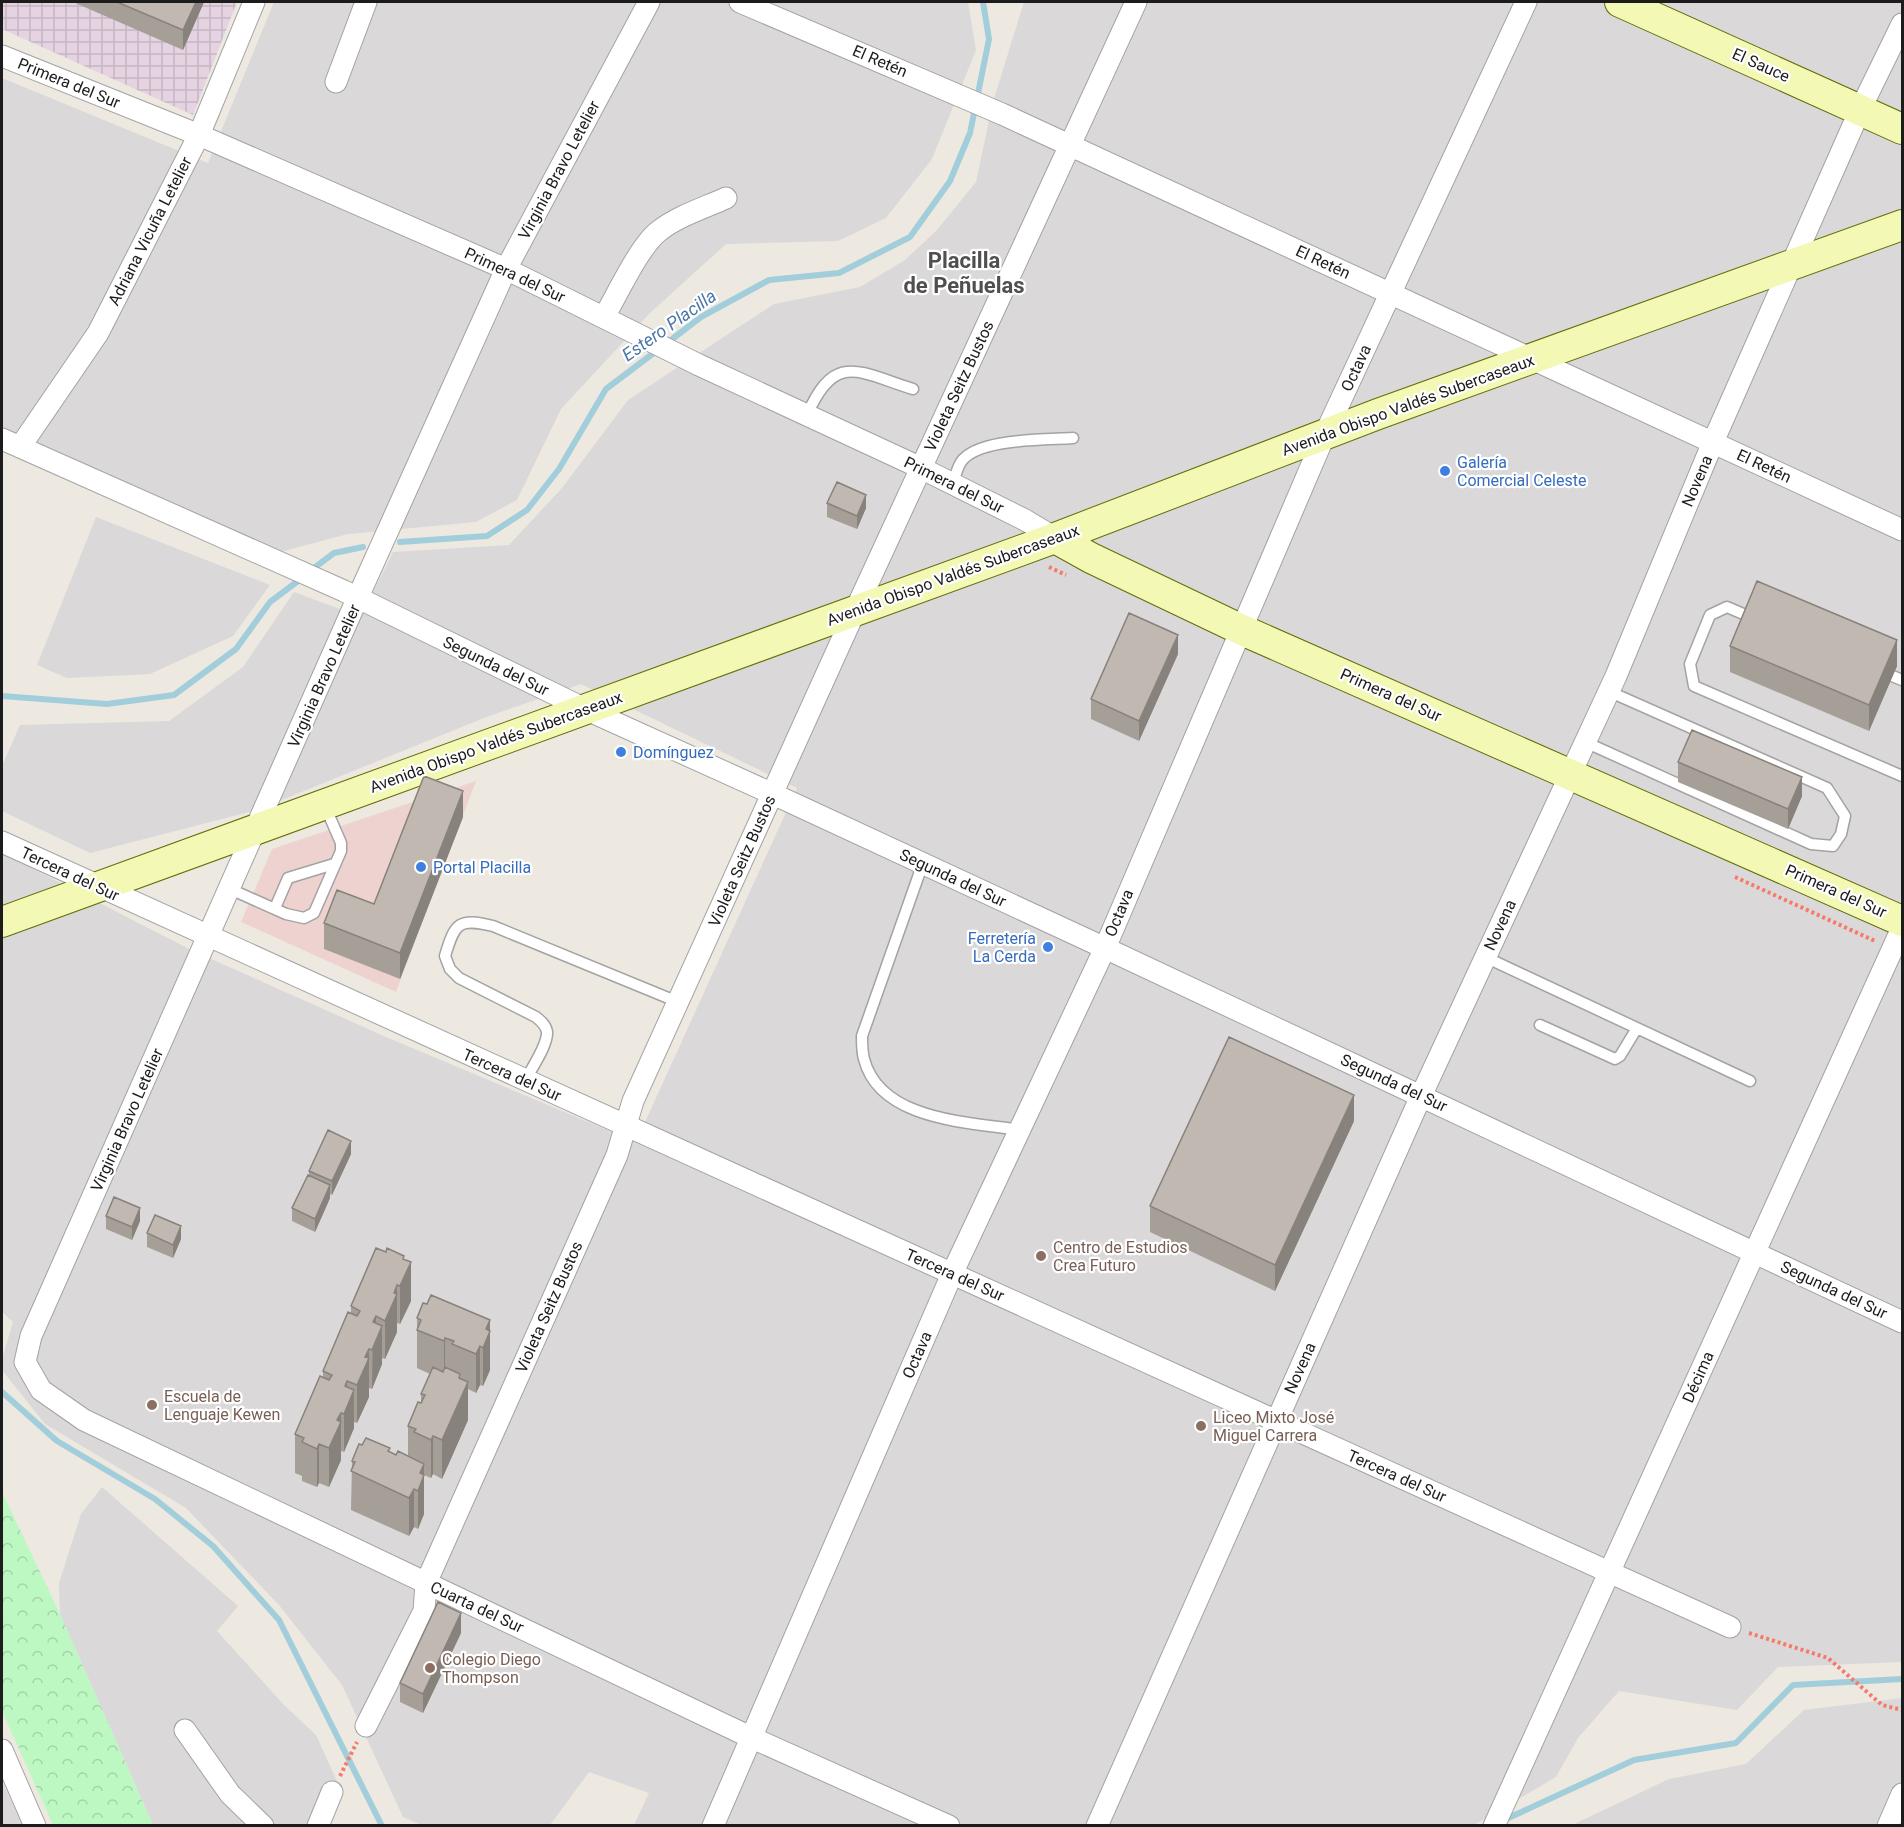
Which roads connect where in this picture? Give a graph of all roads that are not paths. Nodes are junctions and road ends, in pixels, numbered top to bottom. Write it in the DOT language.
graph roads {
  1 [pos="254,2"];
  2 [pos="366,2"];
  3 [pos="649,2"];
  4 [pos="740,2"];
  5 [pos="1136,2"];
  6 [pos="1527,2"];
  7 [pos="1620,2"];
  8 [pos="1902,24"];
  9 [pos="2,56"];
  10 [pos="336,82"];
  11 [pos="1860,110"];
  12 [pos="1902,129"];
  13 [pos="199,135"];
  14 [pos="1070,145"];
  15 [pos="726,198"];
  16 [pos="1902,225"];
  17 [pos="1794,263"];
  18 [pos="506,269"];
  19 [pos="1391,293"];
  20 [pos="604,317"];
  21 [pos="1533,359"];
  22 [pos="912,389"];
  23 [pos="807,416"];
  24 [pos="1325,434"];
  25 [pos="1073,438"];
  26 [pos="1713,442"];
  27 [pos="11,443"];
  28 [pos="921,468"];
  29 [pos="952,484"];
  30 [pos="1902,530"];
  31 [pos="1055,538"];
  32 [pos="351,594"];
  33 [pos="855,611"];
  34 [pos="1760,621"];
  35 [pos="1242,630"];
  36 [pos="1870,666"];
  37 [pos="1902,680"];
  38 [pos="1608,691"];
  39 [pos="585,709"];
  40 [pos="1585,742"];
  41 [pos="1570,774"];
  42 [pos="1902,776"];
  43 [pos="773,794"];
  44 [pos="325,804"];
  45 [pos="256,829"];
  46 [pos="2,842"];
  47 [pos="922,863"];
  48 [pos="334,864"];
  49 [pos="98,887"];
  50 [pos="230,889"];
  51 [pos="275,908"];
  52 [pos="1902,921"];
  53 [pos="2,922"];
  54 [pos="1902,928"];
  55 [pos="209,937"];
  56 [pos="1105,948"];
  57 [pos="1485,957"];
  58 [pos="678,1002"];
  59 [pos="1540,1025"];
  60 [pos="1637,1028"];
  61 [pos="525,1081"];
  62 [pos="1750,1081"];
  63 [pos="1421,1096"];
  64 [pos="625,1126"];
  65 [pos="1020,1130"];
  66 [pos="1755,1253"];
  67 [pos="952,1274"];
  68 [pos="1902,1322"];
  69 [pos="25,1362"];
  70 [pos="1276,1421"];
  71 [pos="1609,1572"];
  72 [pos="426,1583"];
  73 [pos="1730,1627"];
  74 [pos="366,1726"];
  75 [pos="185,1730"];
  76 [pos="750,1737"];
  77 [pos="2,1750"];
  78 [pos="332,1792"];
  79 [pos="1902,1794"];
  80 [pos="35,1826"];
  81 [pos="263,1826"];
  82 [pos="318,1826"];
  83 [pos="713,1826"];
  84 [pos="949,1826"];
  85 [pos="1097,1826"];
  86 [pos="1494,1826"];
  87 [pos="1888,1826"];
  1 -- 13 [label="street, Adriana Vicuña Letelier"];
  2 -- 10 [label="street"];
  3 -- 18 [label="street, Virginia Bravo Letelier"];
  4 -- 14 [label="street, El Retén"];
  5 -- 14 [label="street, Violeta Seitz Bustos"];
  6 -- 19 [label="street, Octava"];
  7 -- 11 [label="main road, El Sauce"];
  8 -- 11 [label="street, Novena"];
  9 -- 13 [label="street, Primera del Sur"];
  11 -- 12 [label="main road, El Sauce"];
  11 -- 17 [label="street, Novena"];
  13 -- 18 [label="street, Primera del Sur"];
  13 -- 27 [label="street, Adriana Vicuña Letelier"];
  14 -- 19 [label="street, El Retén"];
  14 -- 28 [label="street, Violeta Seitz Bustos"];
  15 -- 20 [label="street"];
  16 -- 17 [label="main road, Avenida Obispo Valdés Subercaseaux"];
  17 -- 21 [label="main road, Avenida Obispo Valdés Subercaseaux"];
  17 -- 26 [label="street, Novena"];
  18 -- 20 [label="street, Primera del Sur"];
  18 -- 32 [label="street, Virginia Bravo Letelier"];
  19 -- 21 [label="street, El Retén"];
  19 -- 24 [label="street, Octava"];
  20 -- 23 [label="street, Primera del Sur"];
  21 -- 24 [label="main road, Avenida Obispo Valdés Subercaseaux"];
  21 -- 26 [label="street, El Retén"];
  22 -- 23 [label="lane"];
  23 -- 28 [label="street, Primera del Sur"];
  24 -- 31 [label="main road, Avenida Obispo Valdés Subercaseaux"];
  24 -- 35 [label="street, Octava"];
  25 -- 29 [label="lane"];
  26 -- 30 [label="street, El Retén"];
  26 -- 38 [label="street, Novena"];
  27 -- 32 [label="street, Segunda del Sur"];
  28 -- 29 [label="street, Primera del Sur"];
  28 -- 33 [label="street, Violeta Seitz Bustos"];
  29 -- 31 [label="street, Primera del Sur"];
  31 -- 33 [label="main road, Avenida Obispo Valdés Subercaseaux"];
  31 -- 35 [label="main road, Primera del Sur"];
  32 -- 39 [label="street, Segunda del Sur"];
  32 -- 45 [label="street, Virginia Bravo Letelier"];
  33 -- 39 [label="main road, Avenida Obispo Valdés Subercaseaux"];
  33 -- 43 [label="street, Violeta Seitz Bustos"];
  34 -- 42 [label="lane"];
  35 -- 41 [label="main road, Primera del Sur"];
  35 -- 56 [label="street, Octava"];
  36 -- 37 [label="lane"];
  38 -- 40 [label="street, Novena"];
  38 -- 40 [label="lane"];
  39 -- 43 [label="street, Segunda del Sur"];
  39 -- 44 [label="main road, Avenida Obispo Valdés Subercaseaux"];
  40 -- 41 [label="street, Novena"];
  41 -- 52 [label="main road, Primera del Sur"];
  41 -- 57 [label="street, Novena"];
  43 -- 47 [label="street, Segunda del Sur"];
  43 -- 58 [label="street, Violeta Seitz Bustos"];
  44 -- 45 [label="main road, Avenida Obispo Valdés Subercaseaux"];
  44 -- 48 [label="lane"];
  45 -- 49 [label="main road, Avenida Obispo Valdés Subercaseaux"];
  45 -- 50 [label="street, Virginia Bravo Letelier"];
  46 -- 49 [label="street, Tercera del Sur"];
  47 -- 56 [label="street, Segunda del Sur"];
  47 -- 65 [label="lane"];
  48 -- 51 [label="lane"];
  48 -- 51 [label="lane"];
  49 -- 53 [label="main road, Avenida Obispo Valdés Subercaseaux"];
  49 -- 55 [label="street, Tercera del Sur"];
  50 -- 51 [label="lane"];
  50 -- 55 [label="street, Virginia Bravo Letelier"];
  54 -- 66 [label="street, Décima"];
  55 -- 61 [label="street, Tercera del Sur"];
  55 -- 69 [label="street, Virginia Bravo Letelier"];
  56 -- 63 [label="street, Segunda del Sur"];
  56 -- 65 [label="street, Octava"];
  57 -- 60 [label="lane"];
  57 -- 63 [label="street, Novena"];
  58 -- 61 [label="lane"];
  58 -- 64 [label="street, Violeta Seitz Bustos"];
  59 -- 60 [label="lane"];
  60 -- 62 [label="lane"];
  61 -- 64 [label="street, Tercera del Sur"];
  63 -- 66 [label="street, Segunda del Sur"];
  63 -- 70 [label="street, Novena"];
  64 -- 67 [label="street, Tercera del Sur"];
  64 -- 72 [label="street, Violeta Seitz Bustos"];
  65 -- 67 [label="street, Octava"];
  66 -- 68 [label="street, Segunda del Sur"];
  66 -- 71 [label="street, Décima"];
  67 -- 70 [label="street, Tercera del Sur"];
  67 -- 76 [label="street, Octava"];
  69 -- 72 [label="street, Cuarta del Sur"];
  70 -- 71 [label="street, Tercera del Sur"];
  70 -- 85 [label="street, Novena"];
  71 -- 73 [label="street, Tercera del Sur"];
  71 -- 86 [label="street, Décima"];
  72 -- 74 [label="street, Violeta Seitz Bustos"];
  72 -- 76 [label="street, Cuarta del Sur"];
  75 -- 81 [label="street"];
  76 -- 83 [label="street, Octava"];
  76 -- 84 [label="street, Cuarta del Sur"];
  77 -- 80 [label="street"];
  78 -- 82 [label="street"];
  79 -- 87 [label="street"];
}
